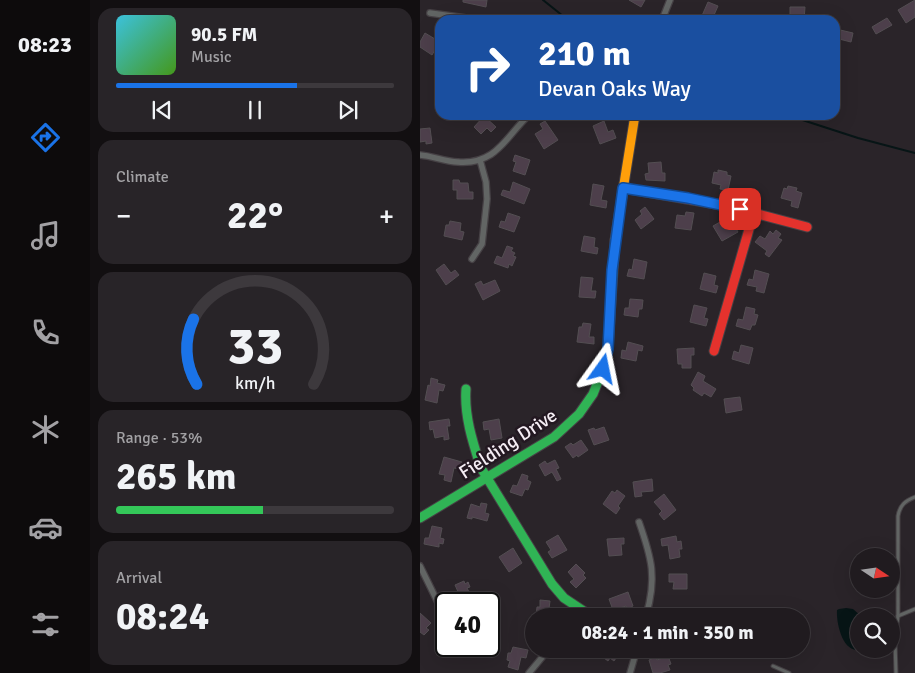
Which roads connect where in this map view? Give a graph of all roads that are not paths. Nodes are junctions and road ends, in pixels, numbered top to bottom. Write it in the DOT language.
graph roads {
  1 [pos="670,0"];
  2 [pos="430,13"];
  3 [pos="444,15"];
  4 [pos="664,15"];
  5 [pos="525,120"];
  6 [pos="634,120"];
  7 [pos="420,155"];
  8 [pos="480,160"];
  9 [pos="623,188"];
  10 [pos="754,212"];
  11 [pos="807,227"];
  12 [pos="472,259"];
  13 [pos="714,351"];
  14 [pos="466,389"];
  15 [pos="486,478"];
  16 [pos="915,497"];
  17 [pos="420,518"];
  18 [pos="639,522"];
  19 [pos="420,566"];
  20 [pos="435,597"];
  21 [pos="573,608"];
  22 [pos="648,608"];
  23 [pos="898,608"];
  24 [pos="915,609"];
  25 [pos="900,615"];
  26 [pos="542,658"];
  27 [pos="634,658"];
  28 [pos="896,658"];
  29 [pos="773,666"];
  30 [pos="529,673"];
  31 [pos="630,673"];
  32 [pos="789,673"];
  33 [pos="896,673"];
  1 -- 4 [label="street"];
  2 -- 3 [label="street"];
  5 -- 8 [label="street"];
  6 -- 9 [label="street, Fielding Drive"];
  7 -- 8 [label="street"];
  8 -- 12 [label="street"];
  9 -- 10 [label="street"];
  9 -- 15 [label="street, Fielding Drive"];
  10 -- 11 [label="street"];
  10 -- 13 [label="street"];
  14 -- 15 [label="street"];
  15 -- 17 [label="street, Fielding Drive"];
  15 -- 21 [label="street"];
  16 -- 23 [label="lane"];
  18 -- 22 [label="street"];
  19 -- 20 [label="street"];
  24 -- 25 [label="lane"];
  26 -- 30 [label="street"];
  27 -- 31 [label="street"];
  28 -- 33 [label="lane"];
  29 -- 32 [label="lane"];
}
